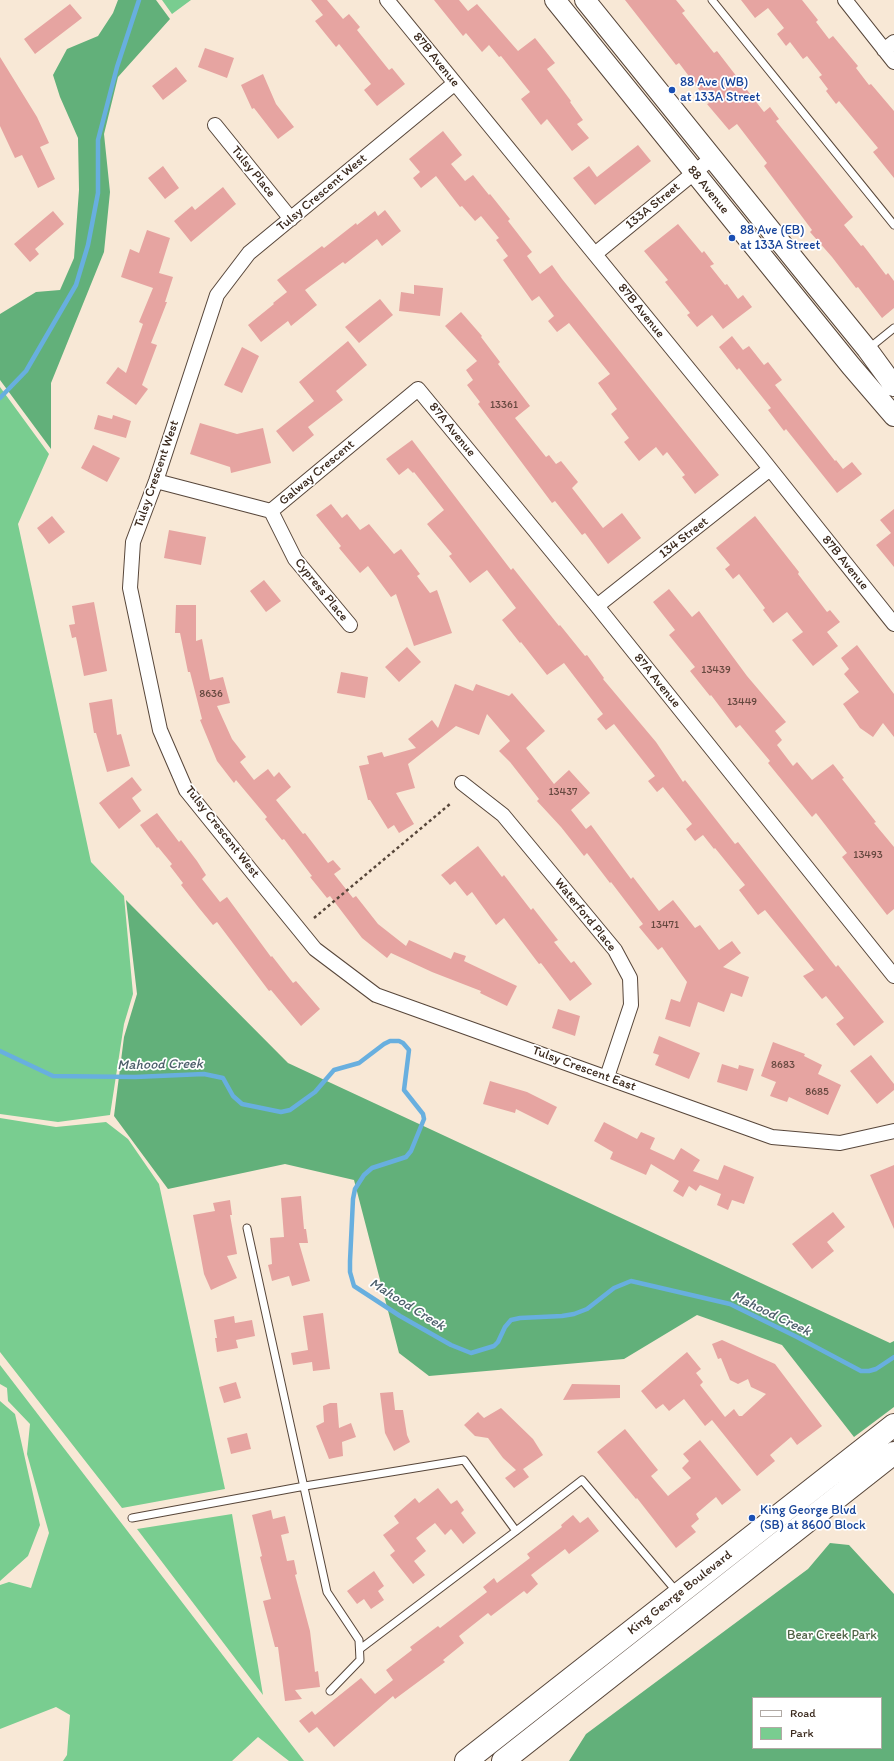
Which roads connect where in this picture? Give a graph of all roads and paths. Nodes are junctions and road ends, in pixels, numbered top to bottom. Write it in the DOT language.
graph roads {
  1 [pos="387,0"];
  2 [pos="555,0"];
  3 [pos="585,0"];
  4 [pos="712,0"];
  5 [pos="846,0"];
  6 [pos="889,46"];
  7 [pos="894,62"];
  8 [pos="454,83"];
  9 [pos="215,125"];
  10 [pos="712,158"];
  11 [pos="694,172"];
  12 [pos="291,219"];
  13 [pos="894,225"];
  14 [pos="594,254"];
  15 [pos="894,328"];
  16 [pos="867,349"];
  17 [pos="894,386"];
  18 [pos="418,389"];
  19 [pos="894,416"];
  20 [pos="770,469"];
  21 [pos="156,480"];
  22 [pos="271,511"];
  23 [pos="597,606"];
  24 [pos="894,624"];
  25 [pos="350,625"];
  26 [pos="462,783"];
  27 [pos="450,804"];
  28 [pos="314,918"];
  29 [pos="299,929"];
  30 [pos="894,976"];
  31 [pos="607,1077"];
  32 [pos="894,1131"];
  33 [pos="247,1228"];
  34 [pos="894,1426"];
  35 [pos="894,1453"];
  36 [pos="305,1486"];
  37 [pos="828,1491"];
  38 [pos="132,1518"];
  39 [pos="516,1531"];
  40 [pos="685,1603"];
  41 [pos="360,1649"];
  42 [pos="330,1691"];
  43 [pos="466,1761"];
  44 [pos="503,1761"];
  1 -- 8 [label="street, 87B Avenue"];
  2 -- 11 [label="main road, 88 Avenue"];
  3 -- 10 [label="main road, 88 Avenue"];
  4 -- 13 [label="lane"];
  5 -- 6 [label="street"];
  6 -- 7 [label="street"];
  8 -- 12 [label="street, Tulsy Crescent West"];
  8 -- 14 [label="street, 87B Avenue"];
  9 -- 12 [label="street, Tulsy Place"];
  10 -- 11 [label="street, 133A Street"];
  10 -- 16 [label="main road, 88 Avenue"];
  11 -- 14 [label="street, 133A Street"];
  11 -- 19 [label="main road, 88 Avenue"];
  12 -- 21 [label="street, Tulsy Crescent West"];
  14 -- 20 [label="street, 87B Avenue"];
  15 -- 16 [label="lane"];
  16 -- 17 [label="main road, 88 Avenue"];
  18 -- 22 [label="street, Galway Crescent"];
  18 -- 23 [label="street, 87A Avenue"];
  20 -- 23 [label="street, 134 Street"];
  20 -- 24 [label="street, 87B Avenue"];
  21 -- 22 [label="street, Galway Crescent"];
  21 -- 29 [label="street, Tulsy Crescent West"];
  22 -- 25 [label="street, Cypress Place"];
  23 -- 30 [label="street, 87A Avenue"];
  26 -- 31 [label="street, Waterford Place"];
  27 -- 28 [label="path"];
  29 -- 31 [label="street, Tulsy Crescent East"];
  31 -- 32 [label="street, Tulsy Crescent East"];
  33 -- 36 [label="lane"];
  34 -- 37 [label="main road, King George Boulevard"];
  35 -- 37 [label="main road, King George Boulevard"];
  36 -- 38 [label="lane"];
  36 -- 39 [label="lane"];
  36 -- 41 [label="lane"];
  37 -- 40 [label="main road, King George Boulevard"];
  39 -- 40 [label="lane"];
  39 -- 41 [label="lane"];
  40 -- 43 [label="main road, King George Boulevard"];
  40 -- 44 [label="main road, King George Boulevard"];
  41 -- 42 [label="lane"];
}
